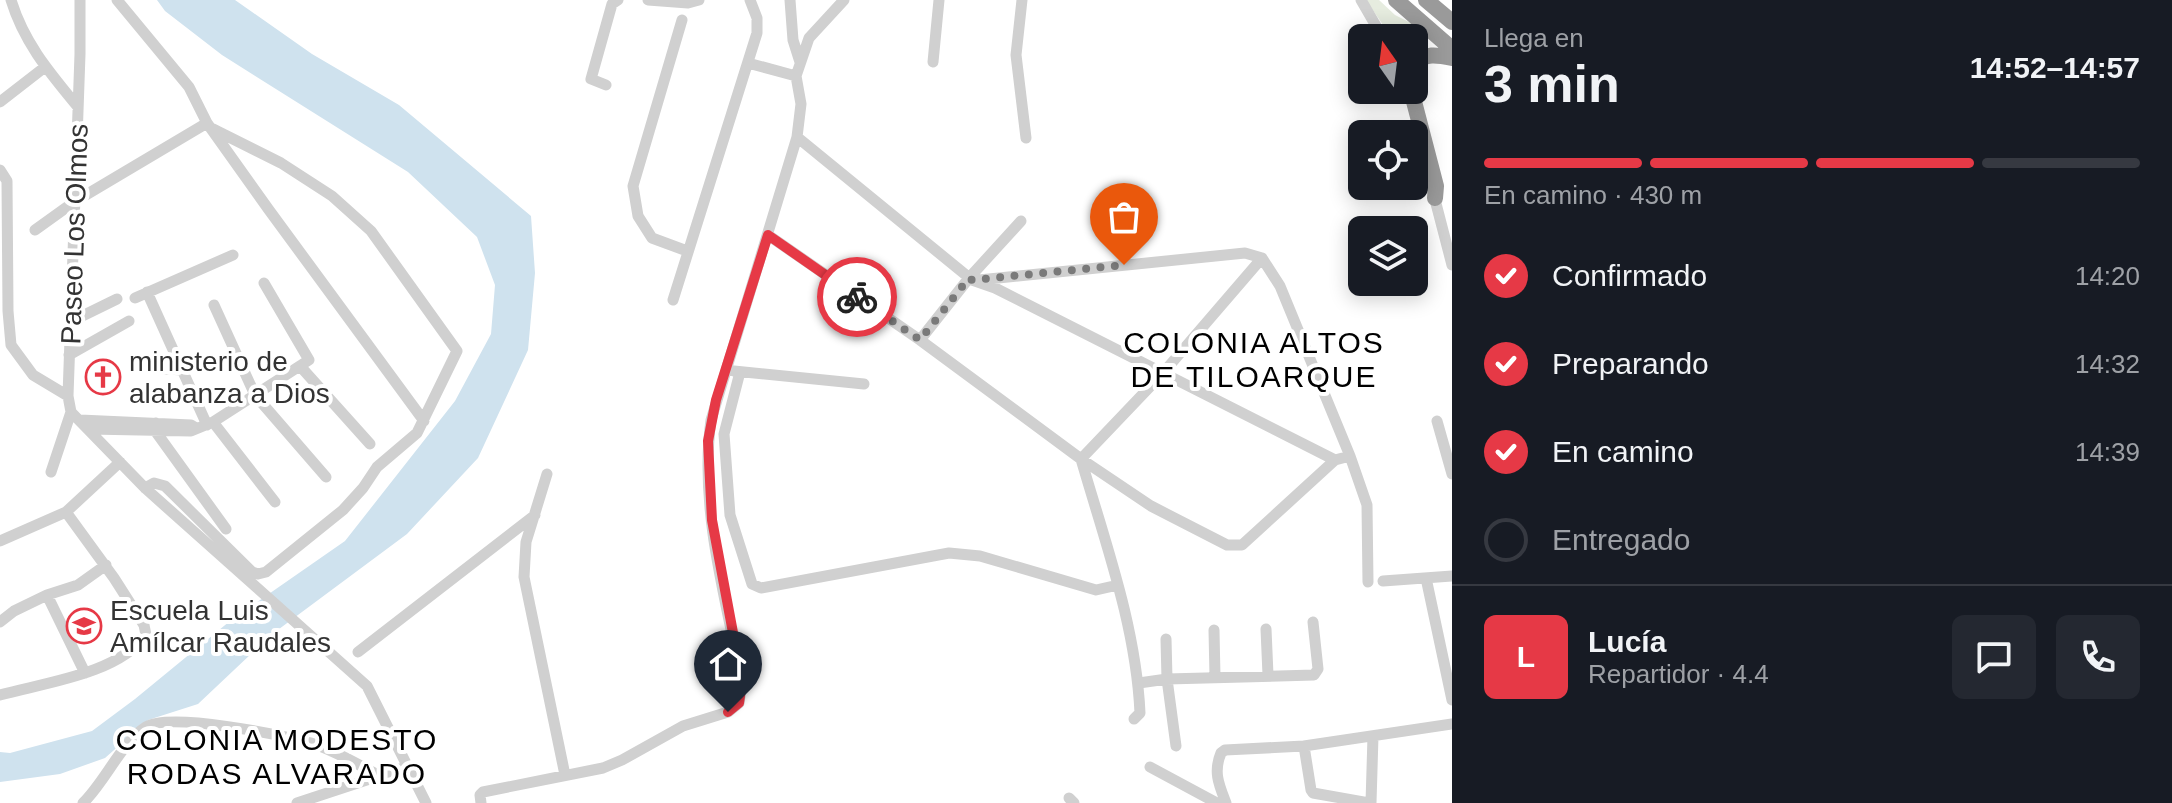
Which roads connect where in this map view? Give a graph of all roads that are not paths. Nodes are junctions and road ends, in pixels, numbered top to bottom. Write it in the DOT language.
graph roads {
  1 [pos="11,0"];
  2 [pos="80,0"];
  3 [pos="117,0"];
  4 [pos="618,0"];
  5 [pos="648,0"];
  6 [pos="699,0"];
  7 [pos="750,0"];
  8 [pos="790,0"];
  9 [pos="844,0"];
  10 [pos="939,0"];
  11 [pos="1022,0"];
  12 [pos="1361,0"];
  13 [pos="1396,0"];
  14 [pos="1426,0"];
  15 [pos="682,20"];
  16 [pos="1452,22"];
  17 [pos="1375,24"];
  18 [pos="1452,49"];
  19 [pos="1428,55"];
  20 [pos="1452,58"];
  21 [pos="933,62"];
  22 [pos="748,63"];
  23 [pos="801,63"];
  24 [pos="45,67"];
  25 [pos="796,76"];
  26 [pos="606,85"];
  27 [pos="0,102"];
  28 [pos="1407,104"];
  29 [pos="1415,104"];
  30 [pos="78,107"];
  31 [pos="209,125"];
  32 [pos="797,137"];
  33 [pos="1026,138"];
  34 [pos="0,170"];
  35 [pos="1435,198"];
  36 [pos="74,202"];
  37 [pos="1021,221"];
  38 [pos="35,230"];
  39 [pos="768,235"];
  40 [pos="687,251"];
  41 [pos="233,255"];
  42 [pos="1262,258"];
  43 [pos="1452,265"];
  44 [pos="970,279"];
  45 [pos="264,283"];
  46 [pos="147,292"];
  47 [pos="135,298"];
  48 [pos="117,299"];
  49 [pos="673,300"];
  50 [pos="214,305"];
  51 [pos="129,321"];
  52 [pos="70,322"];
  53 [pos="920,340"];
  54 [pos="69,355"];
  55 [pos="300,366"];
  56 [pos="134,367"];
  57 [pos="183,370"];
  58 [pos="725,370"];
  59 [pos="740,372"];
  60 [pos="1163,373"];
  61 [pos="864,384"];
  62 [pos="255,395"];
  63 [pos="68,396"];
  64 [pos="424,421"];
  65 [pos="1437,421"];
  66 [pos="88,422"];
  67 [pos="205,425"];
  68 [pos="156,428"];
  69 [pos="370,444"];
  70 [pos="1350,456"];
  71 [pos="1081,459"];
  72 [pos="1335,460"];
  73 [pos="120,462"];
  74 [pos="51,472"];
  75 [pos="547,474"];
  76 [pos="1452,474"];
  77 [pos="326,477"];
  78 [pos="145,488"];
  79 [pos="275,502"];
  80 [pos="66,512"];
  81 [pos="535,515"];
  82 [pos="226,529"];
  83 [pos="0,541"];
  84 [pos="106,565"];
  85 [pos="1452,576"];
  86 [pos="1426,578"];
  87 [pos="1383,581"];
  88 [pos="1368,582"];
  89 [pos="1118,585"];
  90 [pos="47,595"];
  91 [pos="3,615"];
  92 [pos="1313,622"];
  93 [pos="1266,629"];
  94 [pos="1214,630"];
  95 [pos="1166,639"];
  96 [pos="358,652"];
  97 [pos="85,673"];
  98 [pos="1268,675"];
  99 [pos="1215,677"];
  100 [pos="1167,679"];
  101 [pos="1139,683"];
  102 [pos="0,695"];
  103 [pos="1452,700"];
  104 [pos="1134,719"];
  105 [pos="1452,724"];
  106 [pos="1373,736"];
  107 [pos="1176,746"];
  108 [pos="1304,746"];
  109 [pos="406,767"];
  110 [pos="1150,767"];
  111 [pos="378,775"];
  112 [pos="565,775"];
  113 [pos="83,803"];
  114 [pos="297,803"];
  115 [pos="426,803"];
  116 [pos="481,803"];
  117 [pos="1217,803"];
  118 [pos="1226,803"];
  119 [pos="1370,803"];
  1 -- 24 [label="street"];
  2 -- 30 [label="street, Paseo Los Olmos"];
  3 -- 31 [label="street"];
  4 -- 26 [label="street"];
  5 -- 6 [label="street"];
  7 -- 22 [label="street"];
  8 -- 23 [label="street"];
  9 -- 23 [label="street"];
  10 -- 21 [label="street"];
  11 -- 33 [label="street"];
  12 -- 17 [label="street"];
  13 -- 18 [label="highway"];
  14 -- 16 [label="highway"];
  15 -- 40 [label="street"];
  19 -- 20 [label="highway"];
  22 -- 25 [label="street"];
  22 -- 40 [label="street"];
  23 -- 25 [label="street"];
  24 -- 27 [label="street"];
  24 -- 30 [label="street"];
  25 -- 32 [label="street"];
  28 -- 35 [label="street"];
  29 -- 35 [label="highway"];
  30 -- 36 [label="street, Paseo Los Olmos"];
  31 -- 36 [label="street"];
  31 -- 64 [label="street"];
  31 -- 64 [label="street"];
  32 -- 39 [label="street"];
  32 -- 44 [label="street"];
  34 -- 63 [label="street"];
  35 -- 43 [label="street"];
  36 -- 38 [label="street"];
  36 -- 52 [label="street, Paseo Los Olmos"];
  37 -- 44 [label="street"];
  39 -- 53 [label="street"];
  39 -- 58 [label="street"];
  40 -- 49 [label="street"];
  41 -- 46 [label="street"];
  42 -- 44 [label="street"];
  42 -- 60 [label="street"];
  42 -- 70 [label="street"];
  44 -- 53 [label="street"];
  44 -- 60 [label="street"];
  45 -- 55 [label="street"];
  46 -- 47 [label="street"];
  46 -- 57 [label="street"];
  48 -- 52 [label="street"];
  50 -- 62 [label="street"];
  51 -- 54 [label="street"];
  52 -- 54 [label="street, Paseo Los Olmos"];
  53 -- 71 [label="street"];
  54 -- 63 [label="street, Paseo Los Olmos"];
  55 -- 62 [label="street"];
  55 -- 69 [label="street"];
  56 -- 57 [label="street"];
  57 -- 67 [label="street"];
  58 -- 59 [label="street"];
  58 -- 112 [label="street"];
  59 -- 61 [label="street"];
  59 -- 89 [label="street"];
  60 -- 71 [label="street"];
  60 -- 72 [label="street"];
  62 -- 67 [label="street"];
  62 -- 77 [label="street"];
  63 -- 66 [label="street, Paseo Los Olmos"];
  64 -- 78 [label="street"];
  65 -- 76 [label="street"];
  66 -- 68 [label="street"];
  66 -- 73 [label="street"];
  66 -- 74 [label="street"];
  67 -- 68 [label="street"];
  67 -- 79 [label="street"];
  68 -- 82 [label="street"];
  70 -- 72 [label="street"];
  70 -- 88 [label="street"];
  71 -- 72 [label="street"];
  71 -- 89 [label="street"];
  73 -- 78 [label="street"];
  73 -- 80 [label="street"];
  75 -- 81 [label="street"];
  78 -- 109 [label="street"];
  80 -- 83 [label="street"];
  80 -- 84 [label="street"];
  81 -- 96 [label="street"];
  81 -- 112 [label="street"];
  84 -- 90 [label="street"];
  84 -- 97 [label="street"];
  85 -- 86 [label="street"];
  86 -- 87 [label="street"];
  86 -- 103 [label="street"];
  89 -- 101 [label="street"];
  90 -- 91 [label="street"];
  90 -- 97 [label="street"];
  92 -- 98 [label="street"];
  93 -- 98 [label="street"];
  94 -- 99 [label="street"];
  95 -- 100 [label="street"];
  97 -- 102 [label="street"];
  98 -- 99 [label="street"];
  99 -- 100 [label="street"];
  100 -- 101 [label="street"];
  100 -- 107 [label="street"];
  101 -- 104 [label="street"];
  105 -- 106 [label="street"];
  106 -- 108 [label="street"];
  106 -- 119 [label="street"];
  108 -- 118 [label="street"];
  108 -- 119 [label="street"];
  109 -- 111 [label="street"];
  109 -- 115 [label="street"];
  110 -- 117 [label="street"];
  111 -- 113 [label="street"];
  111 -- 114 [label="street"];
  112 -- 116 [label="street"];
}
